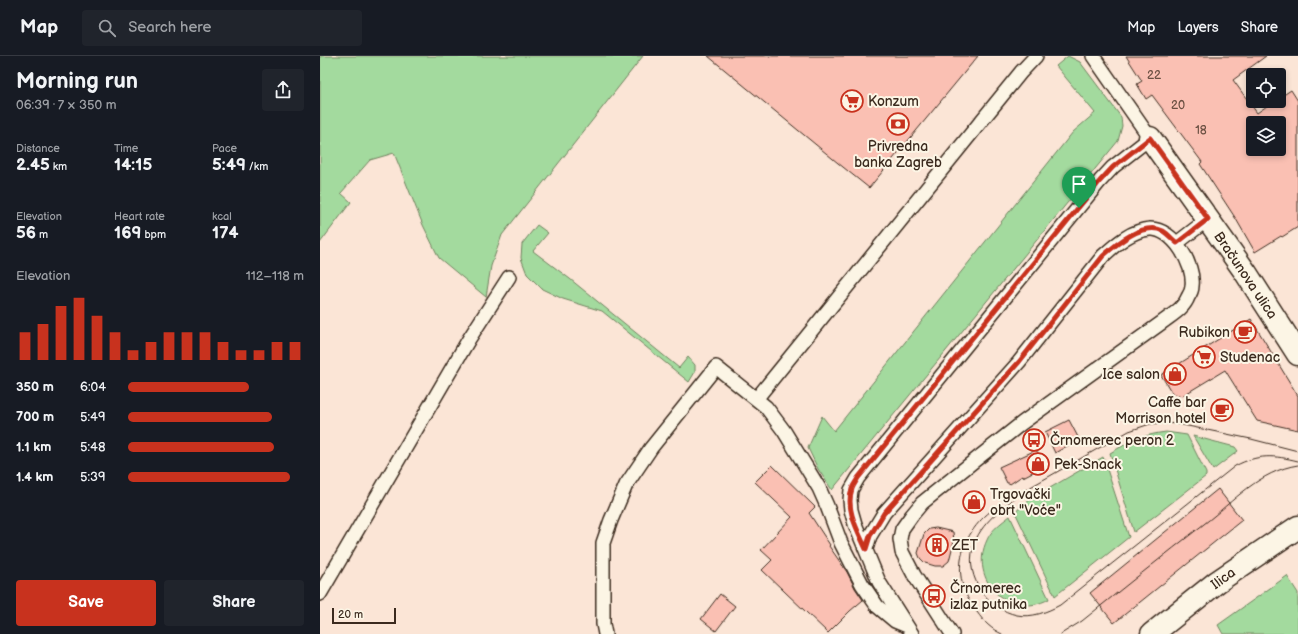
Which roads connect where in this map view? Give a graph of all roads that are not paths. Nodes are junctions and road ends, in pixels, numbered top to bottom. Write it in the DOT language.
graph roads {
  1 [pos="1036,56"];
  2 [pos="1093,56"];
  3 [pos="1150,138"];
  4 [pos="1208,219"];
  5 [pos="1177,243"];
  6 [pos="509,277"];
  7 [pos="1298,354"];
  8 [pos="761,402"];
  9 [pos="1298,528"];
  10 [pos="866,549"];
  11 [pos="320,594"];
  12 [pos="909,630"];
  13 [pos="605,634"];
  14 [pos="952,634"];
  15 [pos="1152,634"];
  1 -- 8 [label="lane"];
  2 -- 3 [label="lane"];
  3 -- 4 [label="street, Bračunova ulica"];
  3 -- 10 [label="lane"];
  4 -- 5 [label="lane"];
  4 -- 7 [label="street, Bračunova ulica"];
  5 -- 10 [label="lane"];
  5 -- 14 [label="lane"];
  6 -- 11 [label="lane"];
  8 -- 12 [label="lane"];
  8 -- 13 [label="lane"];
  9 -- 15 [label="street, Ilica"];
  10 -- 12 [label="lane"];
}
